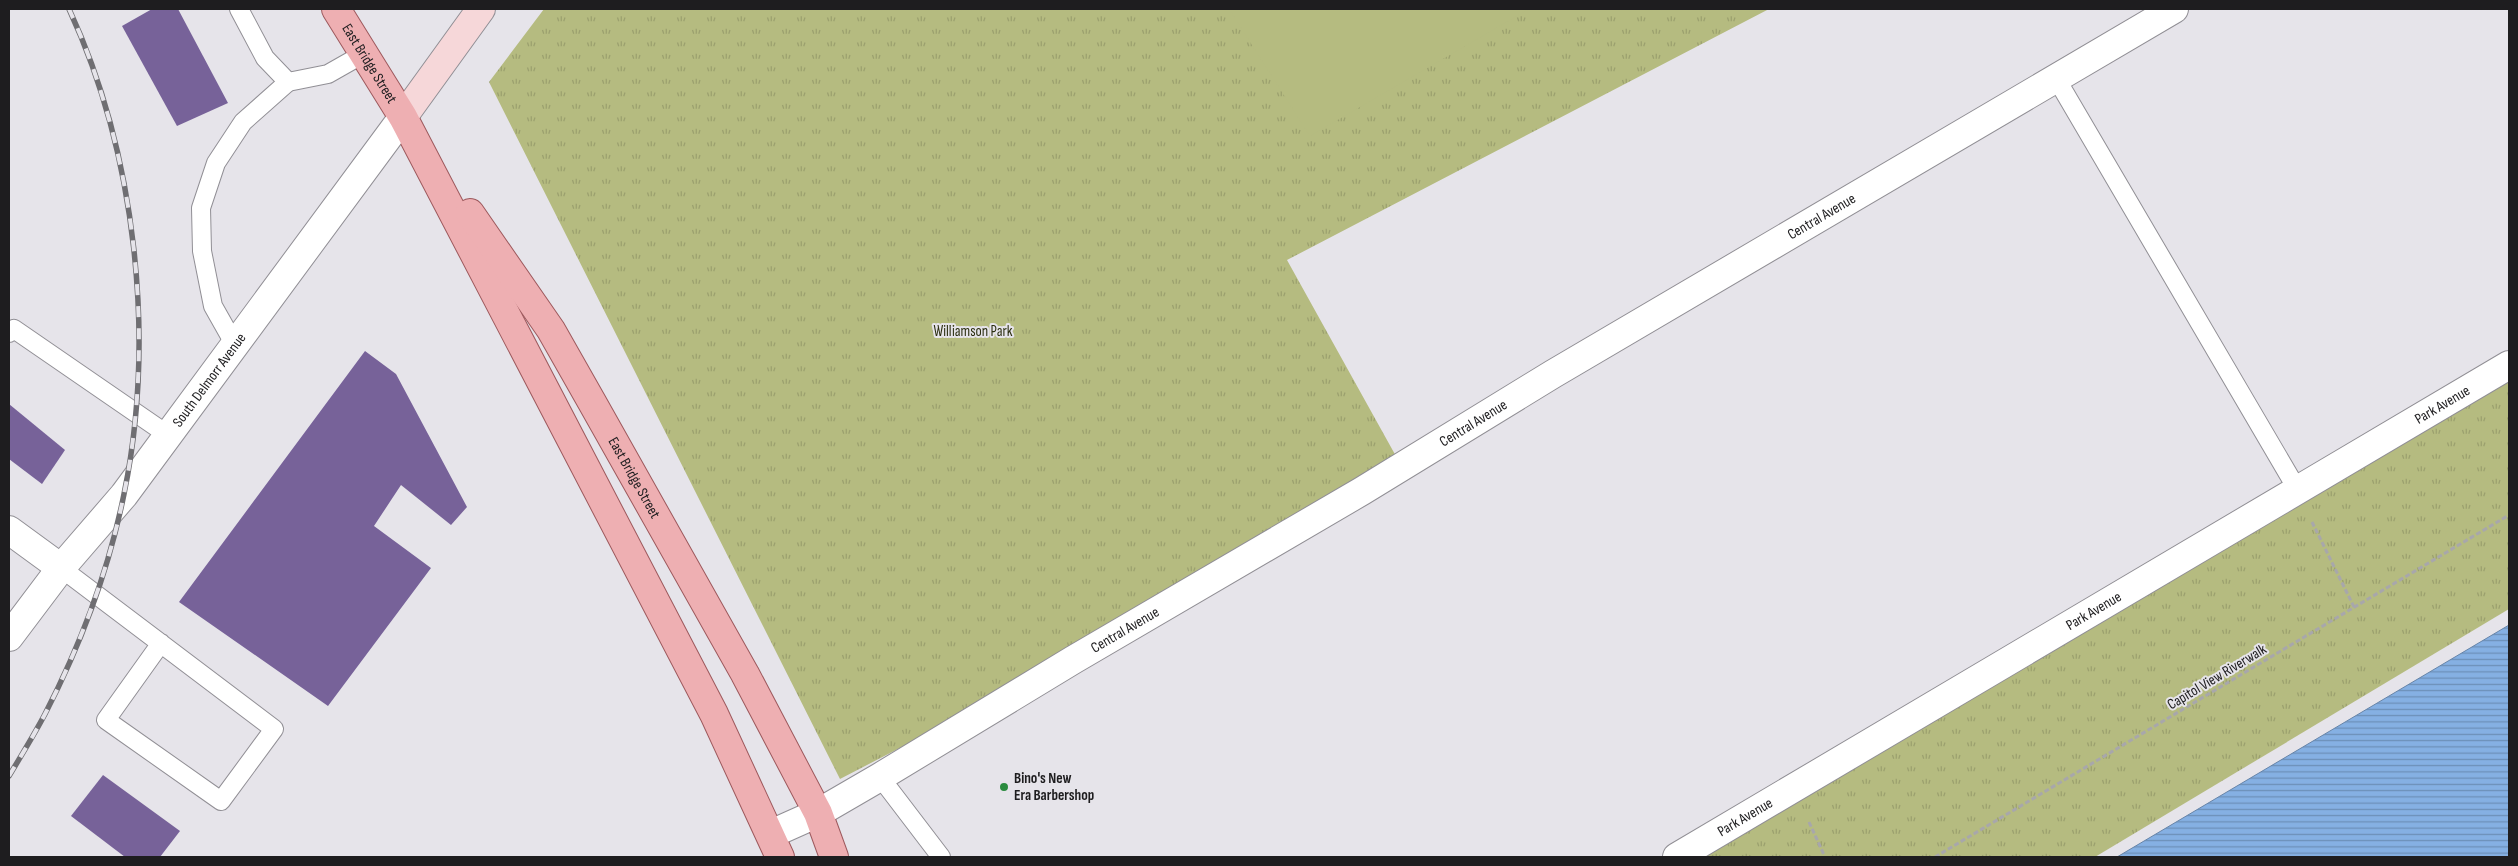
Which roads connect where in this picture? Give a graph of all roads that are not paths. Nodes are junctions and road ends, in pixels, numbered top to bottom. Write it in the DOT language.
graph roads {
  1 [pos="239,9"];
  2 [pos="336,9"];
  3 [pos="481,9"];
  4 [pos="2174,9"];
  5 [pos="365,53"];
  6 [pos="2056,78"];
  7 [pos="288,82"];
  8 [pos="403,117"];
  9 [pos="9,333"];
  10 [pos="235,345"];
  11 [pos="2509,365"];
  12 [pos="168,435"];
  13 [pos="2297,489"];
  14 [pos="9,530"];
  15 [pos="61,568"];
  16 [pos="9,637"];
  17 [pos="161,643"];
  18 [pos="880,777"];
  19 [pos="818,813"];
  20 [pos="776,846"];
  21 [pos="834,857"];
  22 [pos="942,857"];
  23 [pos="1677,857"];
  1 -- 7 [label="lane"];
  2 -- 5 [label="main road, East Bridge Street"];
  3 -- 8 [label="main road"];
  4 -- 6 [label="street, Central Avenue"];
  5 -- 7 [label="lane"];
  5 -- 8 [label="main road, East Bridge Street"];
  6 -- 13 [label="lane"];
  6 -- 18 [label="street, Central Avenue"];
  7 -- 10 [label="lane"];
  8 -- 10 [label="street, South Delmorr Avenue"];
  8 -- 19 [label="main road, East Bridge Street"];
  8 -- 20 [label="main road, East Bridge Street"];
  9 -- 12 [label="lane"];
  10 -- 12 [label="street, South Delmorr Avenue"];
  11 -- 13 [label="street, Park Avenue"];
  12 -- 15 [label="street, South Delmorr Avenue"];
  13 -- 23 [label="street, Park Avenue"];
  14 -- 15 [label="street"];
  15 -- 16 [label="street, South Delmorr Avenue"];
  15 -- 17 [label="lane"];
  17 -- 17 [label="lane"];
  18 -- 19 [label="street, Central Avenue"];
  18 -- 22 [label="lane"];
  19 -- 20 [label="street, Central Avenue"];
  19 -- 21 [label="main road, East Bridge Street"];
}
